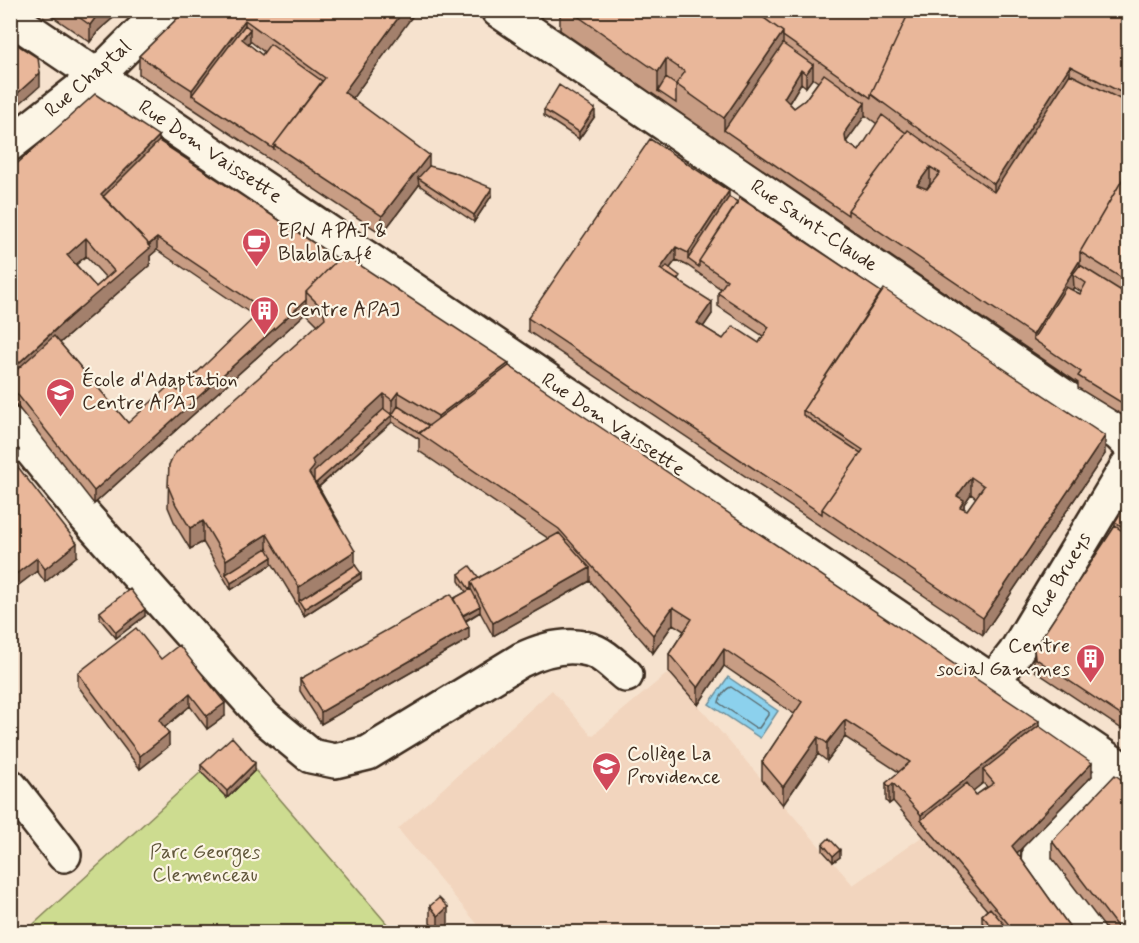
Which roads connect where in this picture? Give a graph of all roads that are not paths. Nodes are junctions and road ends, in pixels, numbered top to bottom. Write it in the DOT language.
graph roads {
  1 [pos="163,10"];
  2 [pos="498,10"];
  3 [pos="10,17"];
  4 [pos="97,76"];
  5 [pos="10,144"];
  6 [pos="10,424"];
  7 [pos="1128,443"];
  8 [pos="1128,465"];
  9 [pos="626,675"];
  10 [pos="993,682"];
  11 [pos="1124,770"];
  12 [pos="10,786"];
  13 [pos="64,855"];
  14 [pos="1088,933"];
  1 -- 4 [label="street, Rue Chaptal"];
  2 -- 7 [label="street, Rue Saint-Claude"];
  3 -- 4 [label="street, Rue Dom Vaissette"];
  4 -- 5 [label="street, Rue Chaptal"];
  4 -- 10 [label="street, Rue Dom Vaissette"];
  6 -- 9 [label="street"];
  8 -- 10 [label="street, Rue Brueys"];
  10 -- 11 [label="street, Rue Dom Vaissette"];
  11 -- 14 [label="street"];
  12 -- 13 [label="street"];
}
